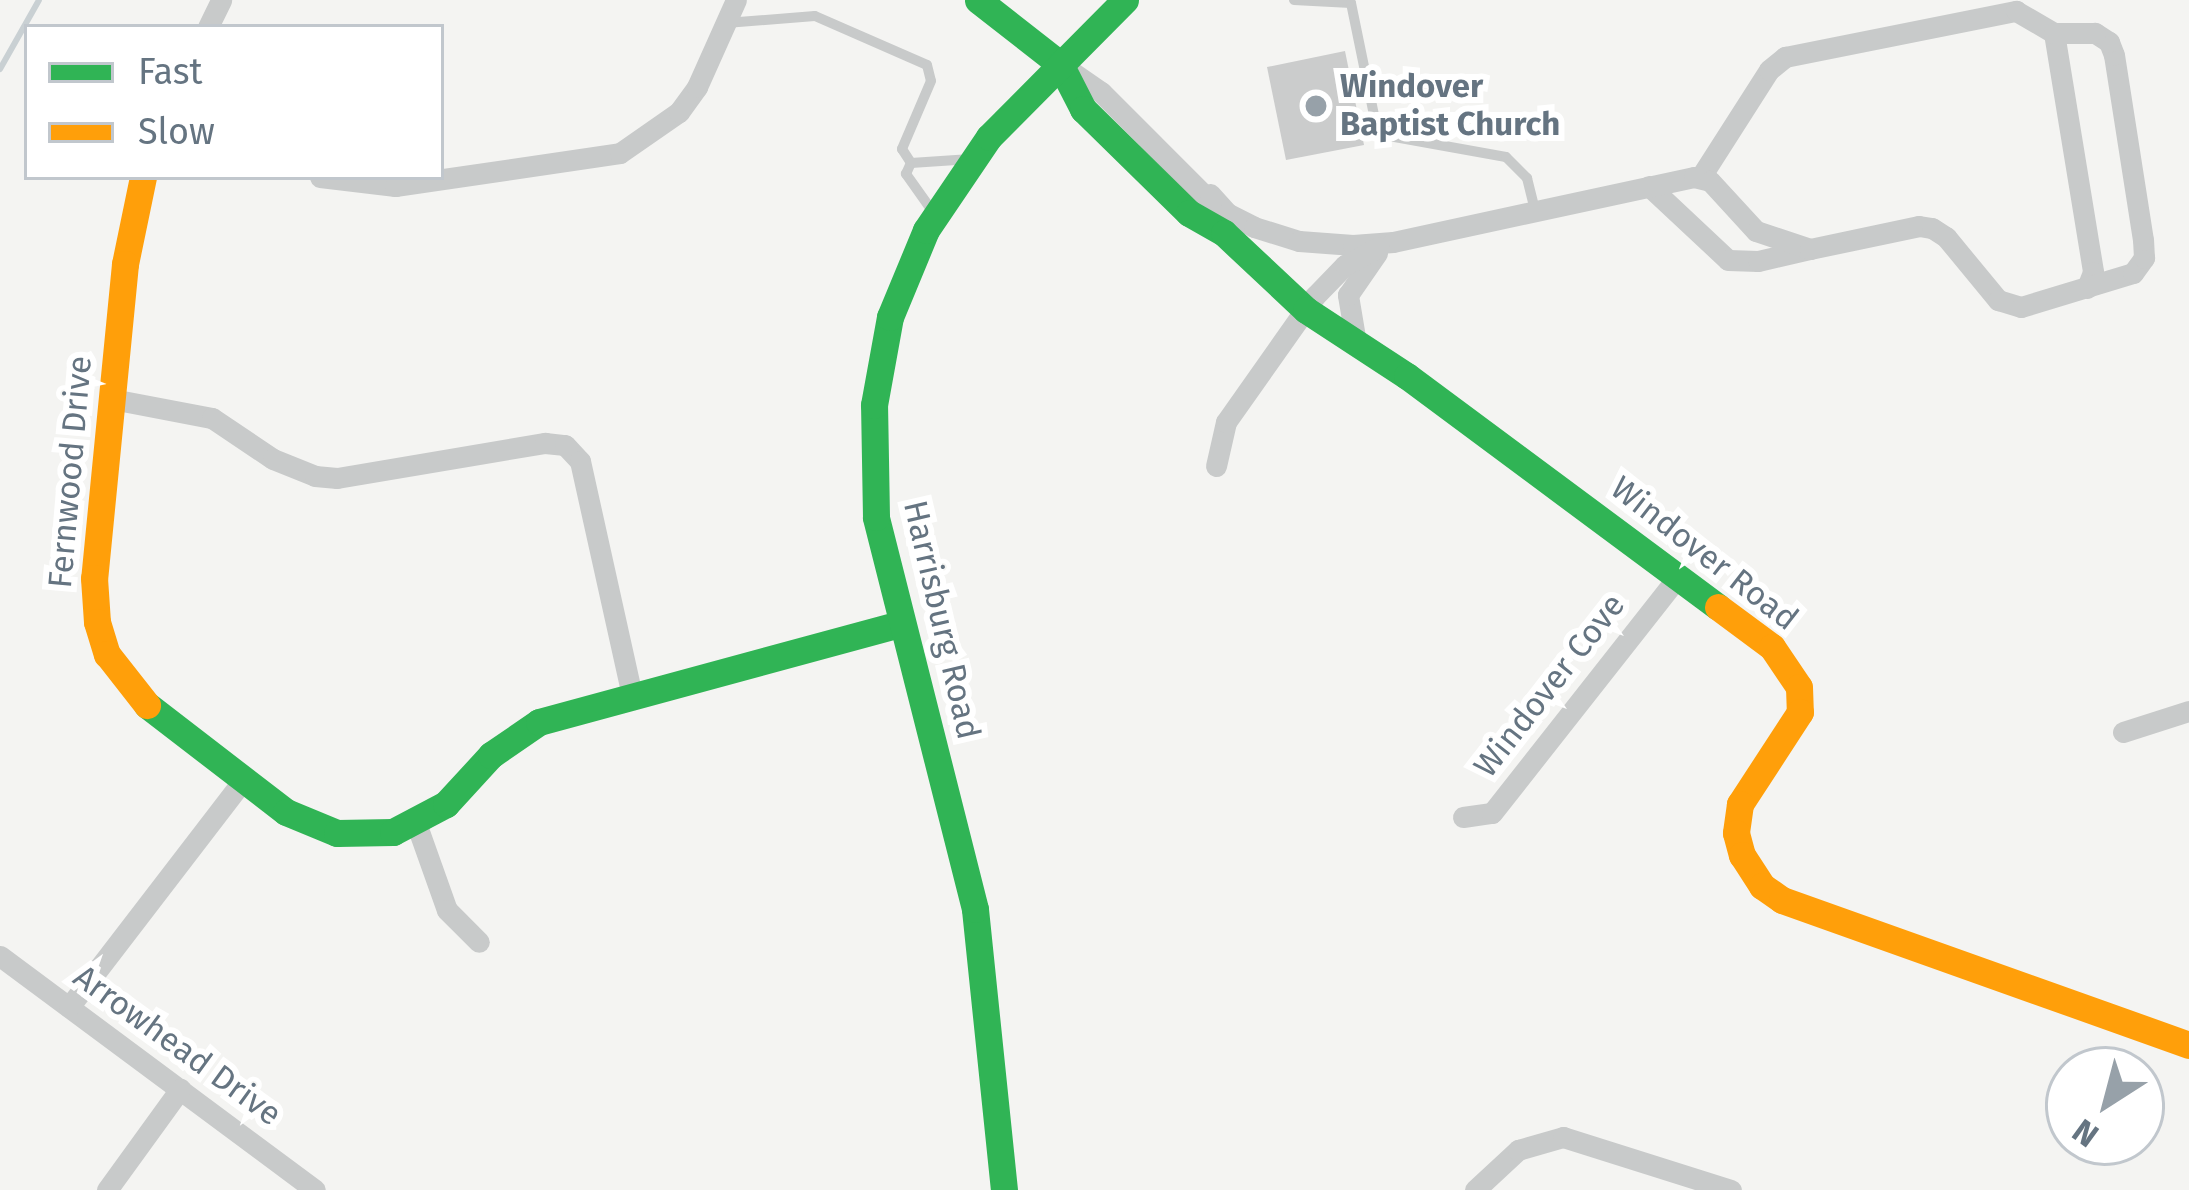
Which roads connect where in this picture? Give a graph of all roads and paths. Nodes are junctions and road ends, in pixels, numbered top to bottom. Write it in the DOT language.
graph roads {
  1 [pos="736,0"];
  2 [pos="978,0"];
  3 [pos="1125,0"];
  4 [pos="1294,0"];
  5 [pos="726,23"];
  6 [pos="2054,33"];
  7 [pos="1060,64"];
  8 [pos="974,159"];
  9 [pos="911,163"];
  10 [pos="444,178"];
  11 [pos="1700,178"];
  12 [pos="142,180"];
  13 [pos="348,180"];
  14 [pos="430,180"];
  15 [pos="1649,186"];
  16 [pos="1210,194"];
  17 [pos="1534,211"];
  18 [pos="935,216"];
  19 [pos="1756,231"];
  20 [pos="1224,232"];
  21 [pos="1384,244"];
  22 [pos="1810,249"];
  23 [pos="1746,262"];
  24 [pos="2087,288"];
  25 [pos="1306,310"];
  26 [pos="1356,343"];
  27 [pos="112,399"];
  28 [pos="1216,466"];
  29 [pos="1678,577"];
  30 [pos="899,624"];
  31 [pos="632,696"];
  32 [pos="2189,711"];
  33 [pos="2123,732"];
  34 [pos="244,779"];
  35 [pos="1463,817"];
  36 [pos="416,823"];
  37 [pos="479,942"];
  38 [pos="0,956"];
  39 [pos="69,1007"];
  40 [pos="2189,1047"];
  41 [pos="180,1089"];
  42 [pos="106,1190"];
  43 [pos="315,1190"];
  44 [pos="1004,1190"];
  45 [pos="1474,1190"];
  46 [pos="1731,1190"];
  1 -- 5 [label="street"];
  2 -- 7 [label="street, Windover Road"];
  3 -- 7 [label="street, Harrisburg Road"];
  4 -- 17 [label="lane"];
  5 -- 9 [label="lane"];
  5 -- 10 [label="street"];
  6 -- 11 [label="street"];
  6 -- 24 [label="street"];
  6 -- 24 [label="street"];
  7 -- 8 [label="street, Harrisburg Road"];
  7 -- 16 [label="street, Windover Road"];
  7 -- 20 [label="street, Windover Road"];
  8 -- 9 [label="lane"];
  8 -- 18 [label="street, Harrisburg Road"];
  9 -- 18 [label="lane"];
  11 -- 15 [label="street"];
  11 -- 19 [label="street"];
  12 -- 27 [label="street, Fernwood Drive"];
  13 -- 14 [label="street"];
  15 -- 17 [label="street"];
  15 -- 23 [label="street"];
  16 -- 20 [label="street, Windover Road"];
  16 -- 21 [label="street"];
  17 -- 21 [label="street"];
  18 -- 30 [label="street, Harrisburg Road"];
  19 -- 22 [label="street"];
  19 -- 23 [label="street"];
  20 -- 25 [label="street, Windover Road"];
  21 -- 25 [label="street"];
  21 -- 26 [label="street"];
  22 -- 23 [label="street"];
  22 -- 24 [label="street"];
  25 -- 26 [label="street, Windover Road"];
  25 -- 28 [label="street"];
  26 -- 29 [label="street, Windover Road"];
  27 -- 31 [label="street"];
  27 -- 34 [label="street, Fernwood Drive"];
  29 -- 35 [label="street, Windover Cove"];
  29 -- 40 [label="street, Windover Road"];
  30 -- 31 [label="street, Fernwood Drive"];
  30 -- 44 [label="street, Harrisburg Road"];
  31 -- 36 [label="street, Fernwood Drive"];
  32 -- 33 [label="street"];
  34 -- 36 [label="street, Fernwood Drive"];
  34 -- 39 [label="street"];
  36 -- 37 [label="street"];
  38 -- 39 [label="street, Arrowhead Drive"];
  39 -- 41 [label="street, Arrowhead Drive"];
  41 -- 42 [label="street"];
  41 -- 43 [label="street, Arrowhead Drive"];
  45 -- 46 [label="street"];
}
